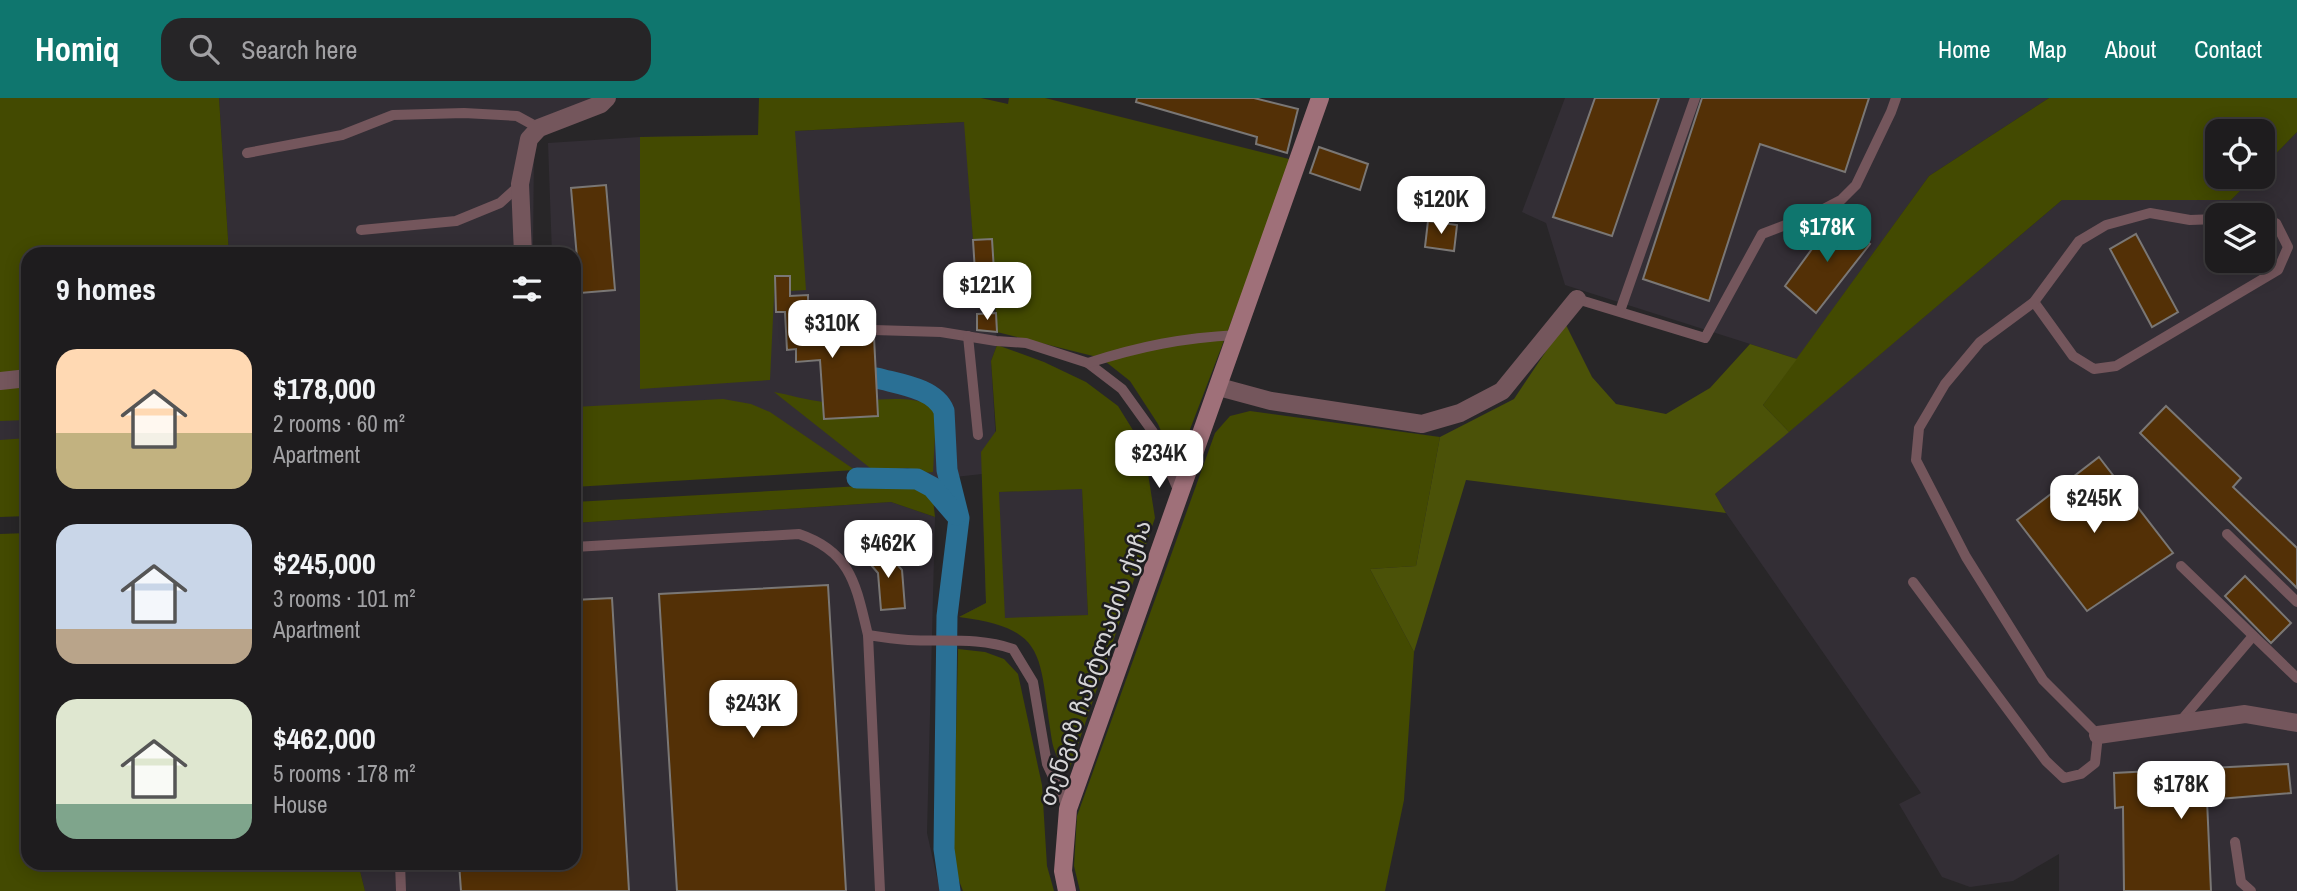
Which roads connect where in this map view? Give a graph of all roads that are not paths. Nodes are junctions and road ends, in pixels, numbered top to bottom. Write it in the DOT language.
graph roads {
  1 [pos="607,98"];
  2 [pos="1320,98"];
  3 [pos="1695,98"];
  4 [pos="1896,98"];
  5 [pos="539,128"];
  6 [pos="247,153"];
  7 [pos="520,184"];
  8 [pos="2205,219"];
  9 [pos="2275,223"];
  10 [pos="362,230"];
  11 [pos="523,247"];
  12 [pos="2275,272"];
  13 [pos="2273,273"];
  14 [pos="1577,299"];
  15 [pos="2034,302"];
  16 [pos="1620,312"];
  17 [pos="840,329"];
  18 [pos="1237,335"];
  19 [pos="968,336"];
  20 [pos="1088,363"];
  21 [pos="21,379"];
  22 [pos="0,381"];
  23 [pos="1219,387"];
  24 [pos="978,435"];
  25 [pos="1179,492"];
  26 [pos="2227,534"];
  27 [pos="581,547"];
  28 [pos="2181,566"];
  29 [pos="1913,582"];
  30 [pos="2297,602"];
  31 [pos="869,635"];
  32 [pos="2253,636"];
  33 [pos="2297,678"];
  34 [pos="2178,723"];
  35 [pos="2297,723"];
  36 [pos="2098,735"];
  37 [pos="1068,808"];
  38 [pos="2235,842"];
  39 [pos="400,870"];
  40 [pos="401,891"];
  41 [pos="880,891"];
  42 [pos="1067,891"];
  43 [pos="2251,891"];
  1 -- 5 [label="street"];
  2 -- 18 [label="street, თენგიზ ჩანტლაძის ქუჩა"];
  3 -- 16 [label="lane"];
  4 -- 16 [label="lane"];
  5 -- 6 [label="lane"];
  5 -- 7 [label="street"];
  7 -- 10 [label="lane"];
  7 -- 11 [label="street"];
  8 -- 15 [label="lane"];
  9 -- 12 [label="lane"];
  13 -- 15 [label="lane"];
  14 -- 16 [label="lane"];
  14 -- 23 [label="street"];
  15 -- 36 [label="lane"];
  17 -- 19 [label="lane"];
  18 -- 20 [label="lane"];
  18 -- 23 [label="street, თენგიზ ჩანტლაძის ქუჩა"];
  19 -- 20 [label="lane"];
  19 -- 24 [label="lane"];
  20 -- 25 [label="lane"];
  21 -- 22 [label="street"];
  23 -- 25 [label="street, თენგიზ ჩანტლაძის ქუჩა"];
  25 -- 37 [label="street, თენგიზ ჩანტლაძის ქუჩა"];
  26 -- 30 [label="lane"];
  27 -- 31 [label="lane"];
  28 -- 32 [label="lane"];
  29 -- 36 [label="lane"];
  31 -- 37 [label="lane"];
  31 -- 41 [label="lane"];
  32 -- 33 [label="lane"];
  32 -- 34 [label="lane"];
  34 -- 35 [label="street"];
  34 -- 36 [label="street"];
  37 -- 42 [label="street, თენგიზ ჩანტლაძის ქუჩა"];
  38 -- 43 [label="lane"];
  39 -- 40 [label="lane"];
}
